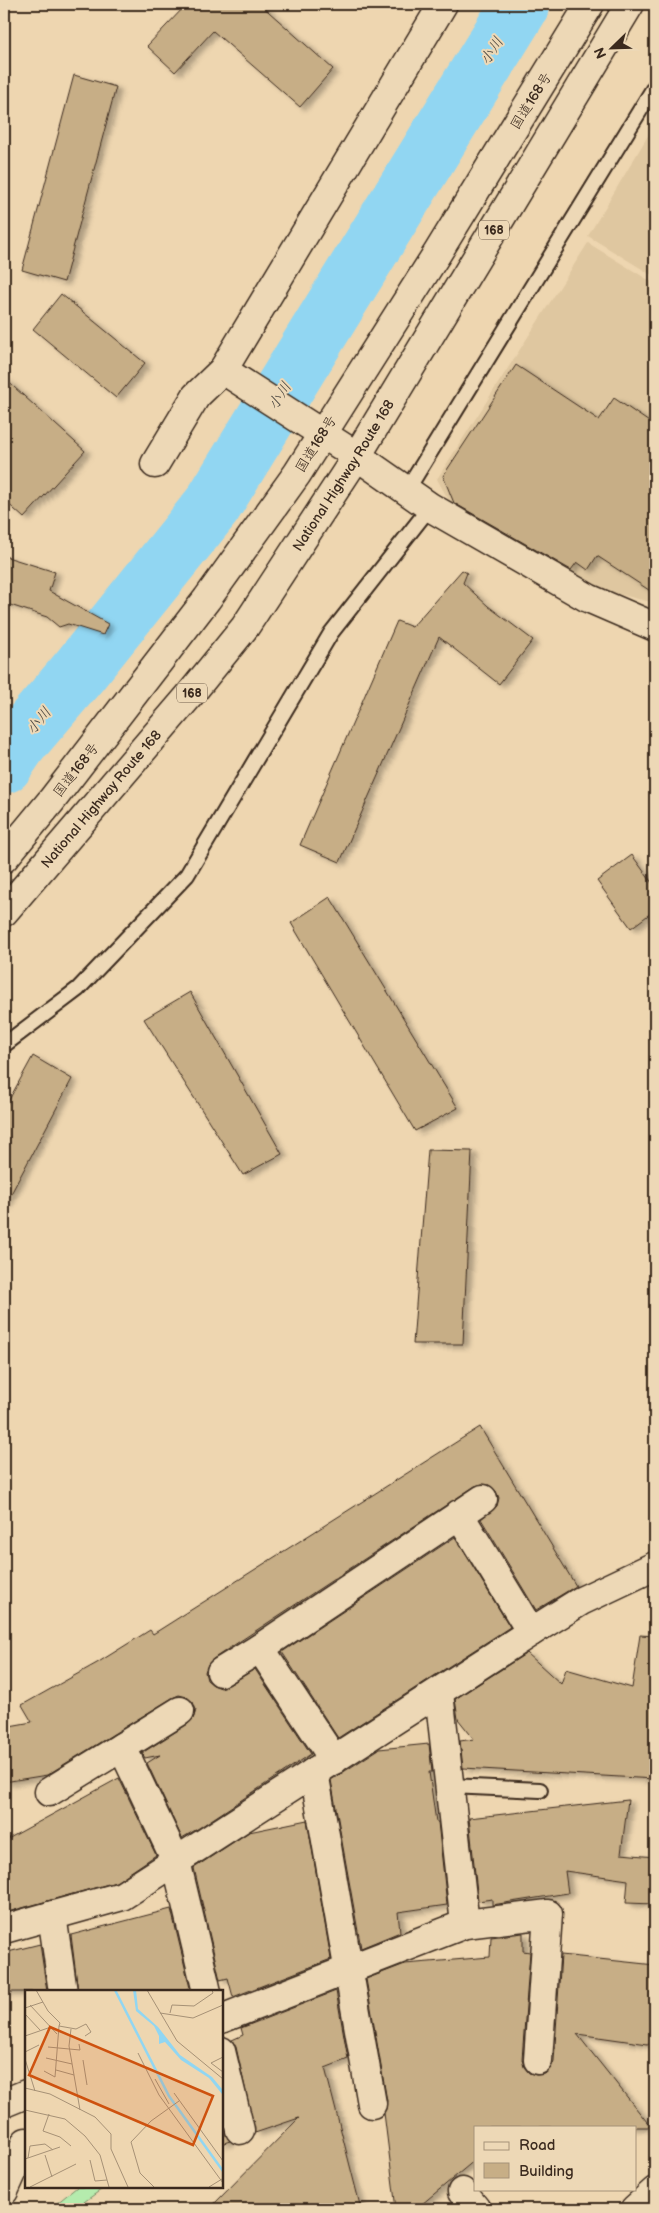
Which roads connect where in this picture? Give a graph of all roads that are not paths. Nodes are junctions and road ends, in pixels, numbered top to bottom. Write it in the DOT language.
graph roads {
  1 [pos="443,4"];
  2 [pos="590,4"];
  3 [pos="630,4"];
  4 [pos="655,86"];
  5 [pos="223,370"];
  6 [pos="322,434"];
  7 [pos="357,456"];
  8 [pos="155,464"];
  9 [pos="407,490"];
  10 [pos="430,506"];
  11 [pos="655,627"];
  12 [pos="4,858"];
  13 [pos="4,912"];
  14 [pos="4,1045"];
  15 [pos="482,1498"];
  16 [pos="459,1514"];
  17 [pos="655,1566"];
  18 [pos="531,1632"];
  19 [pos="260,1648"];
  20 [pos="221,1672"];
  21 [pos="439,1692"];
  22 [pos="180,1710"];
  23 [pos="122,1746"];
  24 [pos="324,1766"];
  25 [pos="450,1786"];
  26 [pos="540,1790"];
  27 [pos="49,1792"];
  28 [pos="176,1861"];
  29 [pos="52,1915"];
  30 [pos="465,1924"];
  31 [pos="4,1929"];
  32 [pos="348,1971"];
  33 [pos="64,1990"];
  34 [pos="207,1990"];
  35 [pos="222,2019"];
  36 [pos="222,2055"];
  37 [pos="538,2060"];
  38 [pos="25,2094"];
  39 [pos="4,2103"];
  40 [pos="372,2104"];
  41 [pos="240,2130"];
  42 [pos="25,2144"];
  43 [pos="4,2191"];
  44 [pos="655,2191"];
  45 [pos="4,2198"];
  46 [pos="13,2209"];
  47 [pos="635,2209"];
  1 -- 5 [label="main road"];
  2 -- 6 [label="main road, 国道168号"];
  3 -- 7 [label="main road, National Highway Route 168 / 168"];
  4 -- 9 [label="lane"];
  5 -- 6 [label="main road"];
  5 -- 8 [label="main road"];
  6 -- 7 [label="main road"];
  6 -- 12 [label="main road, 国道168号"];
  7 -- 9 [label="main road"];
  7 -- 13 [label="main road, National Highway Route 168 / 168"];
  9 -- 10 [label="main road"];
  10 -- 11 [label="main road"];
  10 -- 14 [label="lane"];
  15 -- 16 [label="main road"];
  16 -- 18 [label="main road"];
  16 -- 19 [label="main road"];
  17 -- 18 [label="main road"];
  18 -- 21 [label="main road"];
  19 -- 20 [label="main road"];
  19 -- 24 [label="main road"];
  21 -- 24 [label="main road"];
  21 -- 25 [label="main road"];
  22 -- 23 [label="main road"];
  23 -- 27 [label="main road"];
  23 -- 28 [label="main road"];
  24 -- 28 [label="main road"];
  24 -- 32 [label="main road"];
  25 -- 26 [label="lane"];
  25 -- 30 [label="main road"];
  28 -- 29 [label="main road"];
  28 -- 34 [label="main road"];
  29 -- 31 [label="main road"];
  29 -- 33 [label="main road"];
  30 -- 32 [label="main road"];
  30 -- 37 [label="main road"];
  32 -- 35 [label="main road"];
  32 -- 40 [label="main road"];
  36 -- 41 [label="main road"];
  38 -- 39 [label="main road"];
  42 -- 43 [label="main road"];
  44 -- 47 [label="main road"];
  45 -- 46 [label="main road"];
}
